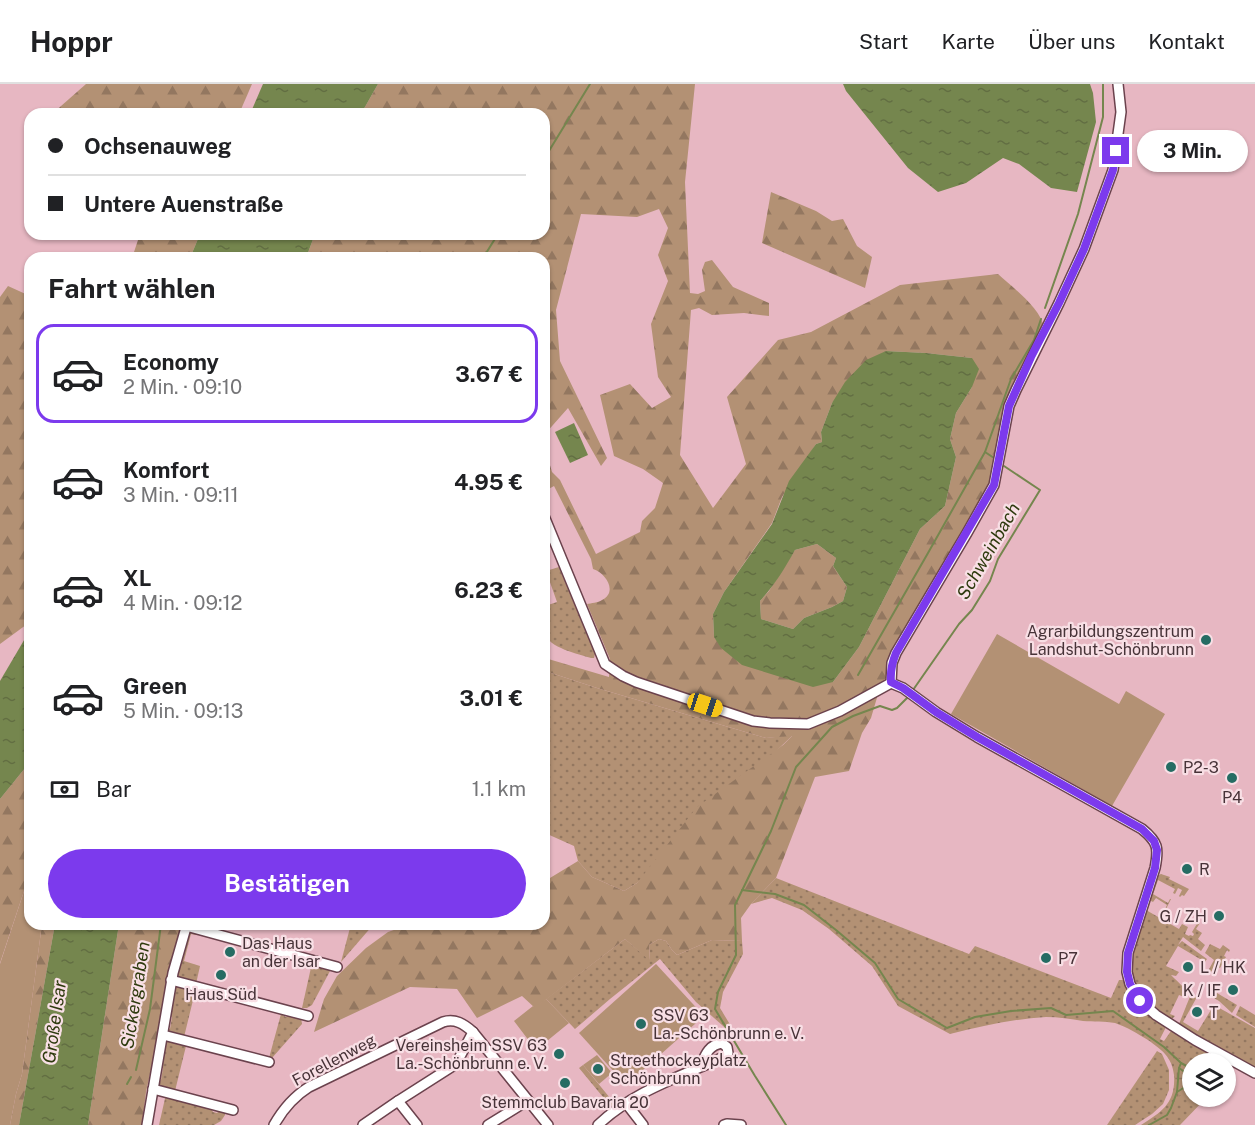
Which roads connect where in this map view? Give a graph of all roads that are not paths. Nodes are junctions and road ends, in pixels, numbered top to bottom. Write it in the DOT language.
graph roads {
  1 [pos="1118,84"];
  2 [pos="550,531"];
  3 [pos="891,682"];
  4 [pos="185,930"];
  5 [pos="204,930"];
  6 [pos="337,967"];
  7 [pos="171,980"];
  8 [pos="308,1016"];
  9 [pos="473,1032"];
  10 [pos="163,1035"];
  11 [pos="269,1062"];
  12 [pos="700,1067"];
  13 [pos="1255,1073"];
  14 [pos="153,1089"];
  15 [pos="398,1101"];
  16 [pos="528,1101"];
  17 [pos="626,1103"];
  18 [pos="233,1110"];
  19 [pos="147,1125"];
  20 [pos="274,1125"];
  21 [pos="363,1125"];
  22 [pos="417,1125"];
  23 [pos="488,1125"];
  24 [pos="548,1125"];
  25 [pos="598,1125"];
  26 [pos="643,1125"];
  27 [pos="724,1125"];
  28 [pos="741,1125"];
  1 -- 3 [label="street"];
  2 -- 3 [label="street"];
  3 -- 13 [label="street"];
  4 -- 7 [label="street"];
  5 -- 6 [label="street"];
  7 -- 8 [label="street"];
  7 -- 10 [label="street"];
  9 -- 15 [label="street"];
  9 -- 16 [label="street, Forellenweg"];
  9 -- 20 [label="street, Forellenweg"];
  10 -- 11 [label="street"];
  10 -- 14 [label="street"];
  12 -- 17 [label="street"];
  14 -- 18 [label="street"];
  14 -- 19 [label="street"];
  15 -- 21 [label="street"];
  15 -- 22 [label="street"];
  16 -- 23 [label="street"];
  16 -- 24 [label="street, Forellenweg"];
  17 -- 25 [label="street"];
  17 -- 26 [label="street"];
  27 -- 28 [label="street"];
}
